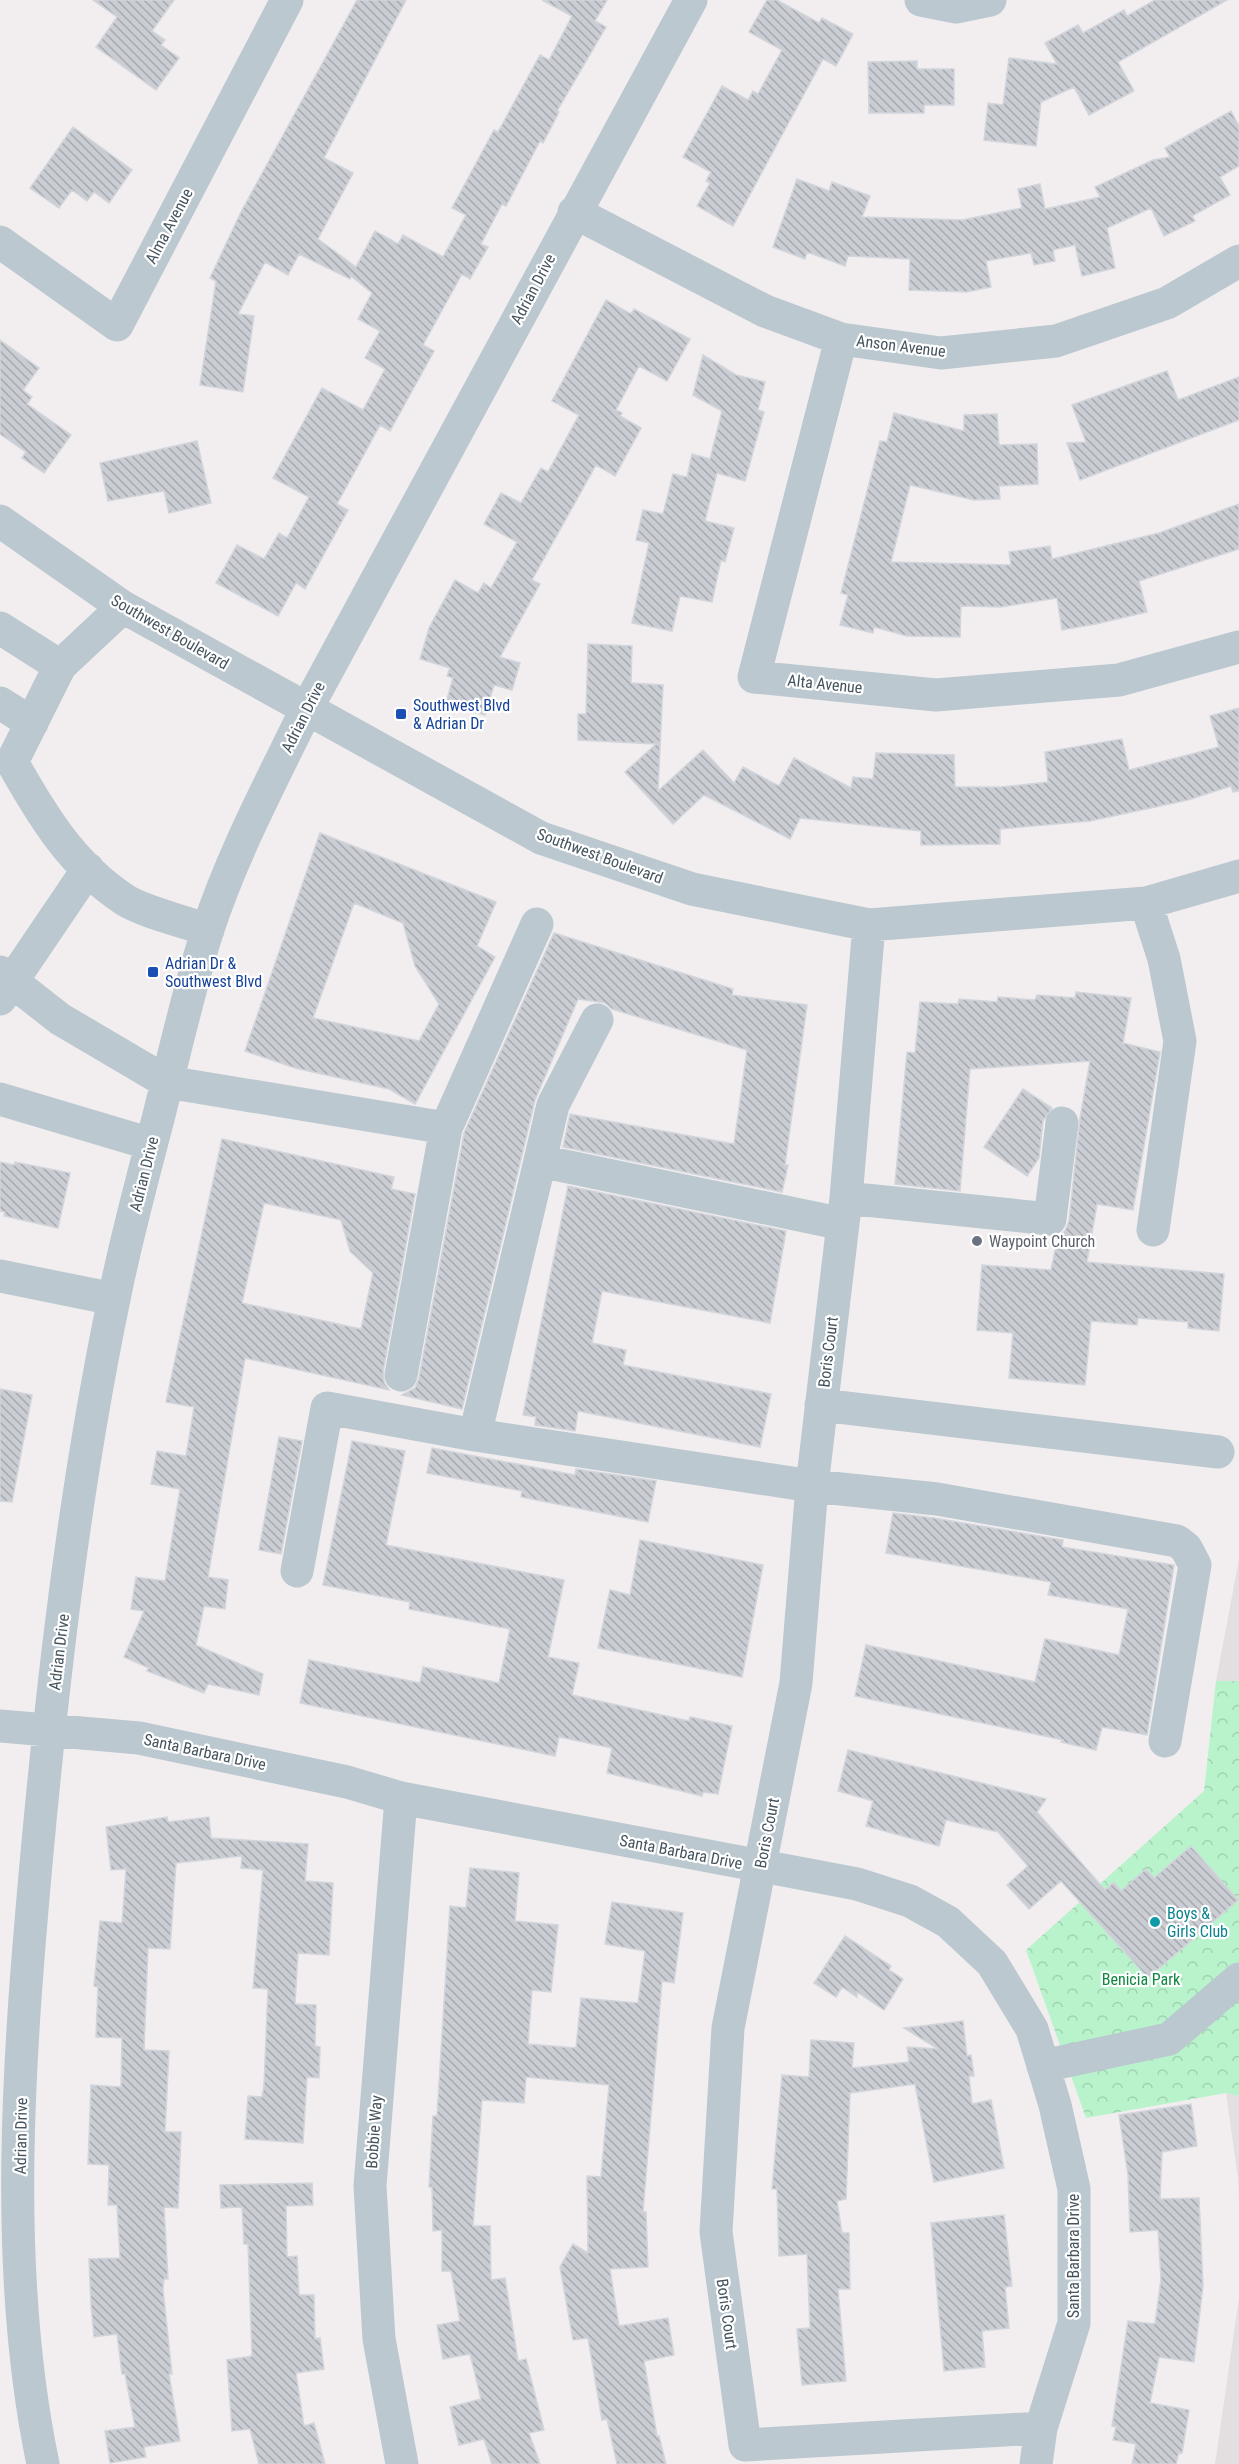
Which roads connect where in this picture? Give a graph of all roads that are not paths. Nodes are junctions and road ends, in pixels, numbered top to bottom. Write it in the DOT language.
graph roads {
  1 [pos="692,0"];
  2 [pos="921,0"];
  3 [pos="990,0"];
  4 [pos="278,4"];
  5 [pos="574,212"];
  6 [pos="0,242"];
  7 [pos="1239,261"];
  8 [pos="841,339"];
  9 [pos="0,521"];
  10 [pos="123,607"];
  11 [pos="0,628"];
  12 [pos="1239,647"];
  13 [pos="60,666"];
  14 [pos="0,703"];
  15 [pos="306,710"];
  16 [pos="32,723"];
  17 [pos="88,869"];
  18 [pos="1239,876"];
  19 [pos="1146,903"];
  20 [pos="537,924"];
  21 [pos="869,926"];
  22 [pos="208,930"];
  23 [pos="4,984"];
  24 [pos="597,1020"];
  25 [pos="167,1082"];
  26 [pos="0,1099"];
  27 [pos="1062,1123"];
  28 [pos="446,1128"];
  29 [pos="152,1144"];
  30 [pos="540,1161"];
  31 [pos="845,1211"];
  32 [pos="1153,1230"];
  33 [pos="0,1276"];
  34 [pos="114,1299"];
  35 [pos="401,1375"];
  36 [pos="821,1405"];
  37 [pos="475,1435"];
  38 [pos="1218,1452"];
  39 [pos="812,1486"];
  40 [pos="297,1571"];
  41 [pos="0,1726"];
  42 [pos="48,1729"];
  43 [pos="1165,1741"];
  44 [pos="401,1798"];
  45 [pos="760,1867"];
  46 [pos="1239,1979"];
  47 [pos="1043,2066"];
  48 [pos="1041,2428"];
  49 [pos="43,2464"];
  50 [pos="402,2464"];
  51 [pos="1036,2464"];
  1 -- 5 [label="street, Adrian Drive"];
  2 -- 3 [label="street"];
  4 -- 6 [label="street, Alma Avenue"];
  5 -- 8 [label="street, Anson Avenue"];
  5 -- 15 [label="street, Adrian Drive"];
  7 -- 8 [label="street, Anson Avenue"];
  8 -- 12 [label="street, Alta Avenue"];
  9 -- 10 [label="street, Southwest Boulevard"];
  10 -- 13 [label="street"];
  10 -- 15 [label="street, Southwest Boulevard"];
  11 -- 13 [label="street"];
  13 -- 16 [label="street"];
  14 -- 16 [label="street"];
  15 -- 21 [label="street, Southwest Boulevard"];
  15 -- 22 [label="street, Adrian Drive"];
  16 -- 17 [label="street"];
  17 -- 22 [label="street"];
  17 -- 23 [label="street"];
  18 -- 19 [label="street, Southwest Boulevard"];
  19 -- 21 [label="street, Southwest Boulevard"];
  19 -- 32 [label="street"];
  20 -- 28 [label="street"];
  21 -- 31 [label="street, Boris Court"];
  22 -- 25 [label="street, Adrian Drive"];
  23 -- 25 [label="street"];
  24 -- 30 [label="street"];
  25 -- 28 [label="street"];
  25 -- 29 [label="street, Adrian Drive"];
  26 -- 29 [label="street"];
  27 -- 31 [label="street"];
  28 -- 35 [label="street"];
  29 -- 34 [label="street, Adrian Drive"];
  30 -- 31 [label="street"];
  30 -- 37 [label="street"];
  31 -- 36 [label="street, Boris Court"];
  33 -- 34 [label="street"];
  34 -- 42 [label="street, Adrian Drive"];
  36 -- 38 [label="street"];
  36 -- 39 [label="street, Boris Court"];
  37 -- 39 [label="street"];
  37 -- 40 [label="street"];
  39 -- 43 [label="street"];
  39 -- 45 [label="street, Boris Court"];
  41 -- 42 [label="street, Santa Barbara Drive"];
  42 -- 44 [label="street, Santa Barbara Drive"];
  42 -- 49 [label="street, Adrian Drive"];
  44 -- 45 [label="street, Santa Barbara Drive"];
  44 -- 50 [label="street, Bobbie Way"];
  45 -- 47 [label="street, Santa Barbara Drive"];
  45 -- 48 [label="street, Boris Court"];
  46 -- 47 [label="street"];
  47 -- 48 [label="street, Santa Barbara Drive"];
  48 -- 51 [label="street, Santa Barbara Drive"];
}
